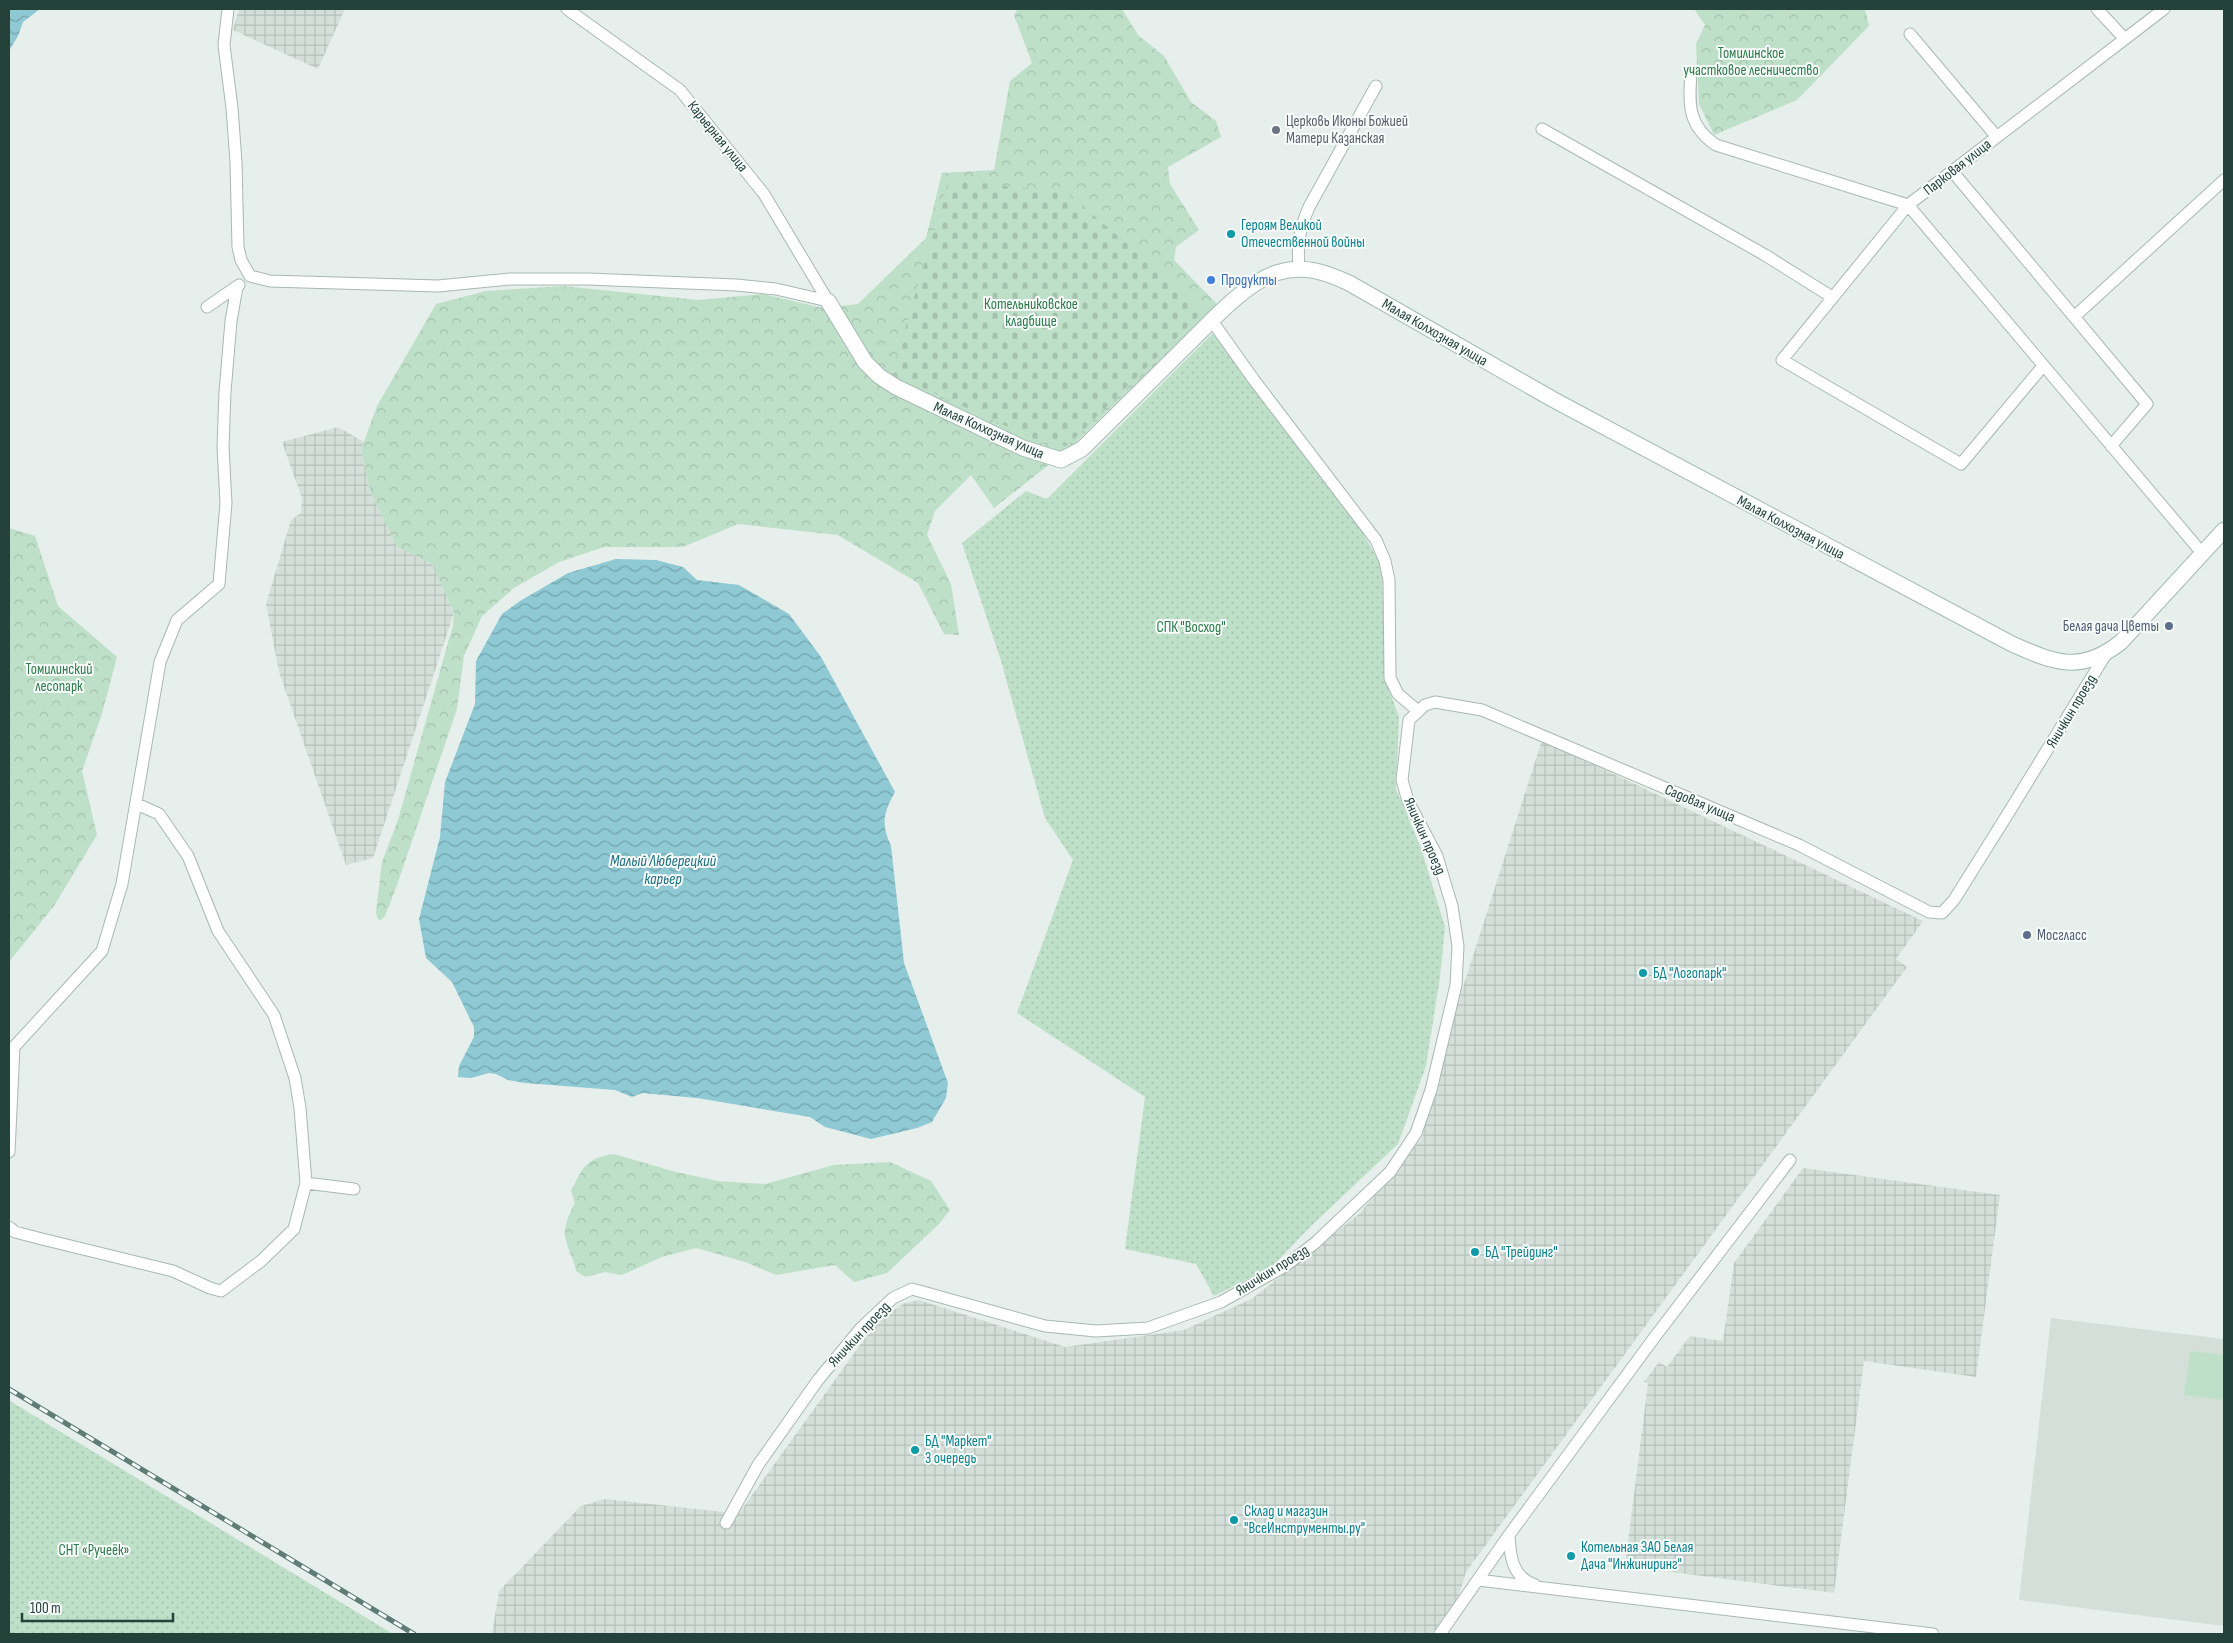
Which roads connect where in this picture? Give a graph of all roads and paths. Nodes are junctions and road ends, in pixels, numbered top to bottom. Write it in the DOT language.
graph roads {
  1 [pos="228,9"];
  2 [pos="566,9"];
  3 [pos="2097,9"];
  4 [pos="2164,9"];
  5 [pos="1910,34"];
  6 [pos="2124,38"];
  7 [pos="1691,72"];
  8 [pos="1376,86"];
  9 [pos="1542,128"];
  10 [pos="1996,136"];
  11 [pos="1952,171"];
  12 [pos="2224,180"];
  13 [pos="1908,205"];
  14 [pos="1299,269"];
  15 [pos="250,276"];
  16 [pos="237,287"];
  17 [pos="1832,297"];
  18 [pos="828,301"];
  19 [pos="207,307"];
  20 [pos="2074,317"];
  21 [pos="1212,321"];
  22 [pos="2043,366"];
  23 [pos="2111,446"];
  24 [pos="2224,530"];
  25 [pos="2202,553"];
  26 [pos="2106,654"];
  27 [pos="1418,710"];
  28 [pos="137,804"];
  29 [pos="1942,913"];
  30 [pos="9,1152"];
  31 [pos="1790,1160"];
  32 [pos="306,1183"];
  33 [pos="354,1189"];
  34 [pos="9,1227"];
  35 [pos="726,1523"];
  36 [pos="1509,1535"];
  37 [pos="1478,1580"];
  38 [pos="1543,1589"];
  39 [pos="1440,1634"];
  40 [pos="1933,1634"];
  1 -- 15 [label="street"];
  2 -- 18 [label="street, Карьерная улица"];
  3 -- 6 [label="street"];
  4 -- 6 [label="street, Парковая улица"];
  5 -- 10 [label="street"];
  6 -- 10 [label="street, Парковая улица"];
  7 -- 13 [label="street"];
  8 -- 14 [label="street"];
  9 -- 17 [label="street"];
  10 -- 11 [label="street, Парковая улица"];
  11 -- 13 [label="street, Парковая улица"];
  11 -- 20 [label="street"];
  12 -- 20 [label="street"];
  13 -- 17 [label="street, Парковая улица"];
  13 -- 22 [label="street"];
  14 -- 21 [label="street, Малая Колхозная улица"];
  14 -- 26 [label="street, Малая Колхозная улица"];
  15 -- 16 [label="street"];
  15 -- 18 [label="street"];
  16 -- 19 [label="street"];
  16 -- 28 [label="street"];
  17 -- 22 [label="street, Парковая улица"];
  18 -- 21 [label="street, Малая Колхозная улица"];
  20 -- 23 [label="street"];
  21 -- 27 [label="street"];
  22 -- 23 [label="street"];
  23 -- 25 [label="street"];
  24 -- 25 [label="street, Яничкин проезд"];
  25 -- 26 [label="street, Яничкин проезд"];
  26 -- 29 [label="street, Яничкин проезд"];
  27 -- 29 [label="street, Садовая улица"];
  27 -- 35 [label="street, Яничкин проезд"];
  28 -- 30 [label="street"];
  28 -- 32 [label="street"];
  31 -- 36 [label="street"];
  32 -- 33 [label="street"];
  32 -- 34 [label="street"];
  36 -- 37 [label="street"];
  36 -- 38 [label="street"];
  37 -- 38 [label="street"];
  37 -- 39 [label="street"];
  38 -- 40 [label="street"];
}
